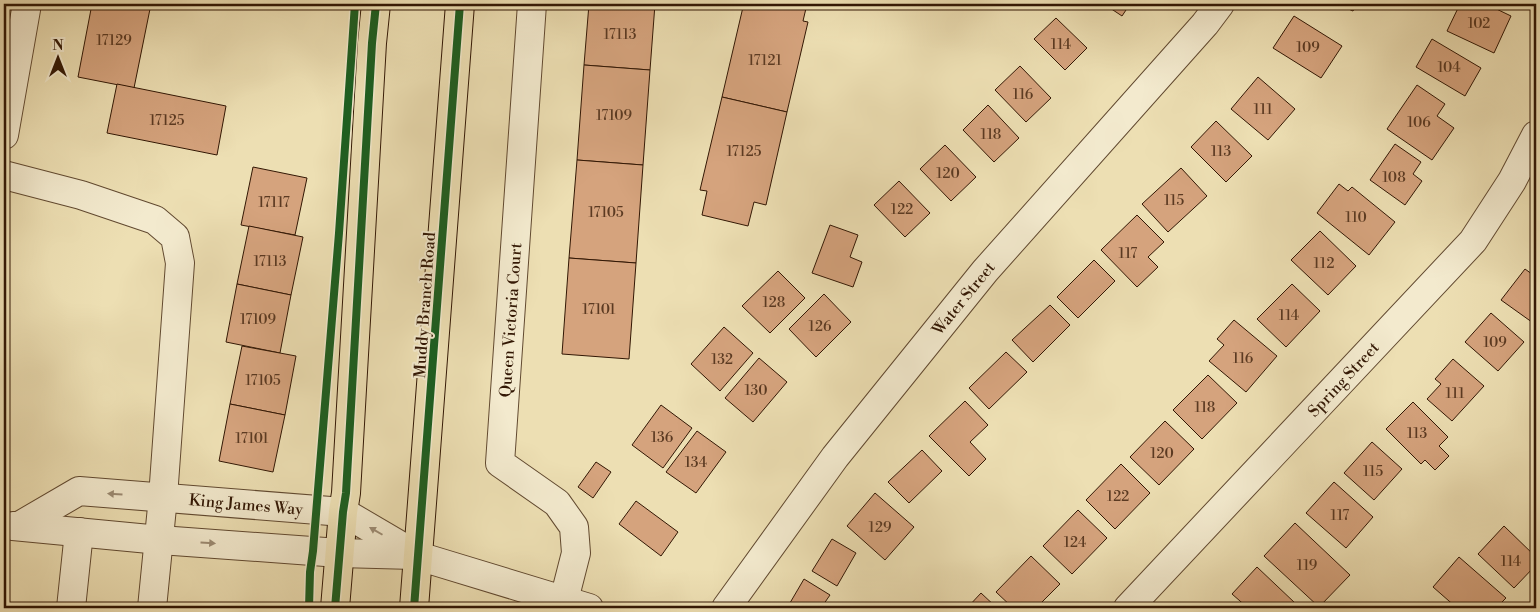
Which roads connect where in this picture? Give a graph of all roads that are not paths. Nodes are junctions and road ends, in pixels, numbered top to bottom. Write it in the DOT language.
graph roads {
  1 [pos="27,4"];
  2 [pos="376,4"];
  3 [pos="460,4"];
  4 [pos="532,4"];
  5 [pos="1220,4"];
  6 [pos="1536,134"];
  7 [pos="4,135"];
  8 [pos="4,175"];
  9 [pos="163,497"];
  10 [pos="342,512"];
  11 [pos="11,527"];
  12 [pos="79,532"];
  13 [pos="160,540"];
  14 [pos="339,553"];
  15 [pos="418,556"];
  16 [pos="576,604"];
  17 [pos="71,608"];
  18 [pos="152,608"];
  19 [pos="335,608"];
  20 [pos="414,608"];
  21 [pos="726,608"];
  22 [pos="1128,608"];
  1 -- 7 [label="street"];
  2 -- 10 [label="main road"];
  3 -- 15 [label="main road, Muddy Branch Road"];
  4 -- 16 [label="street, Queen Victoria Court"];
  5 -- 21 [label="street, Water Street"];
  6 -- 22 [label="street, Spring Street"];
  8 -- 9 [label="street"];
  9 -- 10 [label="street, King James Way"];
  9 -- 11 [label="street, King James Way, one-way"];
  9 -- 13 [label="street"];
  10 -- 14 [label="main road"];
  15 -- 10 [label="street, King James Way, one-way"];
  11 -- 12 [label="street"];
  12 -- 13 [label="street"];
  12 -- 17 [label="street"];
  13 -- 14 [label="street, one-way"];
  13 -- 18 [label="street"];
  14 -- 15 [label="street"];
  14 -- 19 [label="main road"];
  15 -- 16 [label="street"];
  15 -- 20 [label="main road, Muddy Branch Road"];
}
